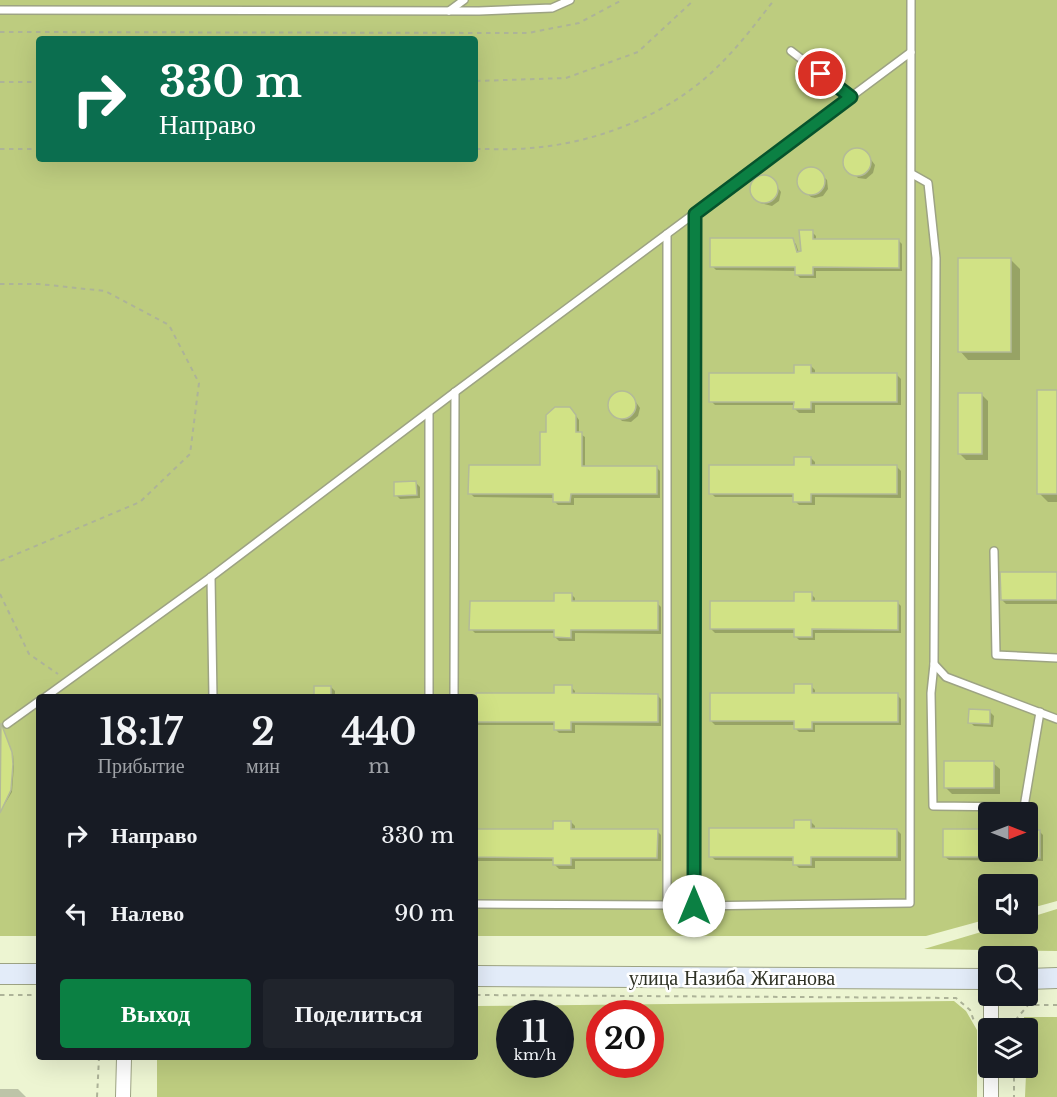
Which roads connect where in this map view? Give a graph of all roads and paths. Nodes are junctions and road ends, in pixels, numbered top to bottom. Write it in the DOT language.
graph roads {
  1 [pos="434,0"];
  2 [pos="464,0"];
  3 [pos="570,0"];
  4 [pos="622,0"];
  5 [pos="694,0"];
  6 [pos="774,0"];
  7 [pos="911,0"];
  8 [pos="0,10"];
  9 [pos="434,11"];
  10 [pos="449,11"];
  11 [pos="0,32"];
  12 [pos="791,51"];
  13 [pos="911,52"];
  14 [pos="478,81"];
  15 [pos="0,82"];
  16 [pos="36,82"];
  17 [pos="851,97"];
  18 [pos="0,149"];
  19 [pos="36,149"];
  20 [pos="478,149"];
  21 [pos="912,174"];
  22 [pos="695,214"];
  23 [pos="667,234"];
  24 [pos="0,284"];
  25 [pos="455,392"];
  26 [pos="429,414"];
  27 [pos="994,552"];
  28 [pos="0,561"];
  29 [pos="212,577"];
  30 [pos="0,594"];
  31 [pos="1057,658"];
  32 [pos="934,664"];
  33 [pos="67,681"];
  34 [pos="49,694"];
  35 [pos="213,694"];
  36 [pos="429,694"];
  37 [pos="454,694"];
  38 [pos="36,703"];
  39 [pos="1040,712"];
  40 [pos="1057,719"];
  41 [pos="8,724"];
  42 [pos="478,904"];
  43 [pos="0,974"];
  44 [pos="36,974"];
  45 [pos="478,976"];
  46 [pos="1057,978"];
  47 [pos="978,979"];
  48 [pos="1038,979"];
  49 [pos="0,995"];
  50 [pos="36,995"];
  51 [pos="478,996"];
  52 [pos="1057,1005"];
  53 [pos="1017,1018"];
  54 [pos="974,1021"];
  55 [pos="99,1060"];
  56 [pos="123,1060"];
  57 [pos="991,1078"];
  58 [pos="1014,1078"];
  59 [pos="97,1097"];
  60 [pos="123,1097"];
  61 [pos="991,1097"];
  62 [pos="1014,1097"];
  1 -- 9 [label="lane"];
  2 -- 10 [label="lane"];
  3 -- 10 [label="lane"];
  4 -- 11 [label="path"];
  5 -- 14 [label="path"];
  6 -- 20 [label="path"];
  7 -- 13 [label="lane"];
  8 -- 9 [label="lane"];
  9 -- 10 [label="lane"];
  12 -- 17 [label="lane"];
  13 -- 17 [label="lane"];
  13 -- 21 [label="lane"];
  15 -- 16 [label="path"];
  17 -- 22 [label="lane"];
  18 -- 19 [label="path"];
  21 -- 22 [label="lane"];
  21 -- 32 [label="lane"];
  22 -- 23 [label="lane"];
  23 -- 25 [label="lane"];
  23 -- 42 [label="lane"];
  24 -- 28 [label="path"];
  25 -- 26 [label="lane"];
  25 -- 37 [label="lane"];
  26 -- 29 [label="lane"];
  26 -- 36 [label="lane"];
  27 -- 31 [label="lane"];
  29 -- 33 [label="lane"];
  29 -- 35 [label="lane"];
  30 -- 33 [label="path"];
  32 -- 39 [label="lane"];
  32 -- 39 [label="lane"];
  33 -- 34 [label="lane"];
  38 -- 41 [label="lane"];
  39 -- 40 [label="lane"];
  43 -- 44 [label="street"];
  45 -- 47 [label="street, улица Назиба Жиганова"];
  46 -- 48 [label="street"];
  49 -- 50 [label="path"];
  51 -- 54 [label="path"];
  52 -- 53 [label="path"];
  55 -- 59 [label="path"];
  56 -- 60 [label="street"];
  57 -- 61 [label="street"];
  58 -- 62 [label="path"];
}
